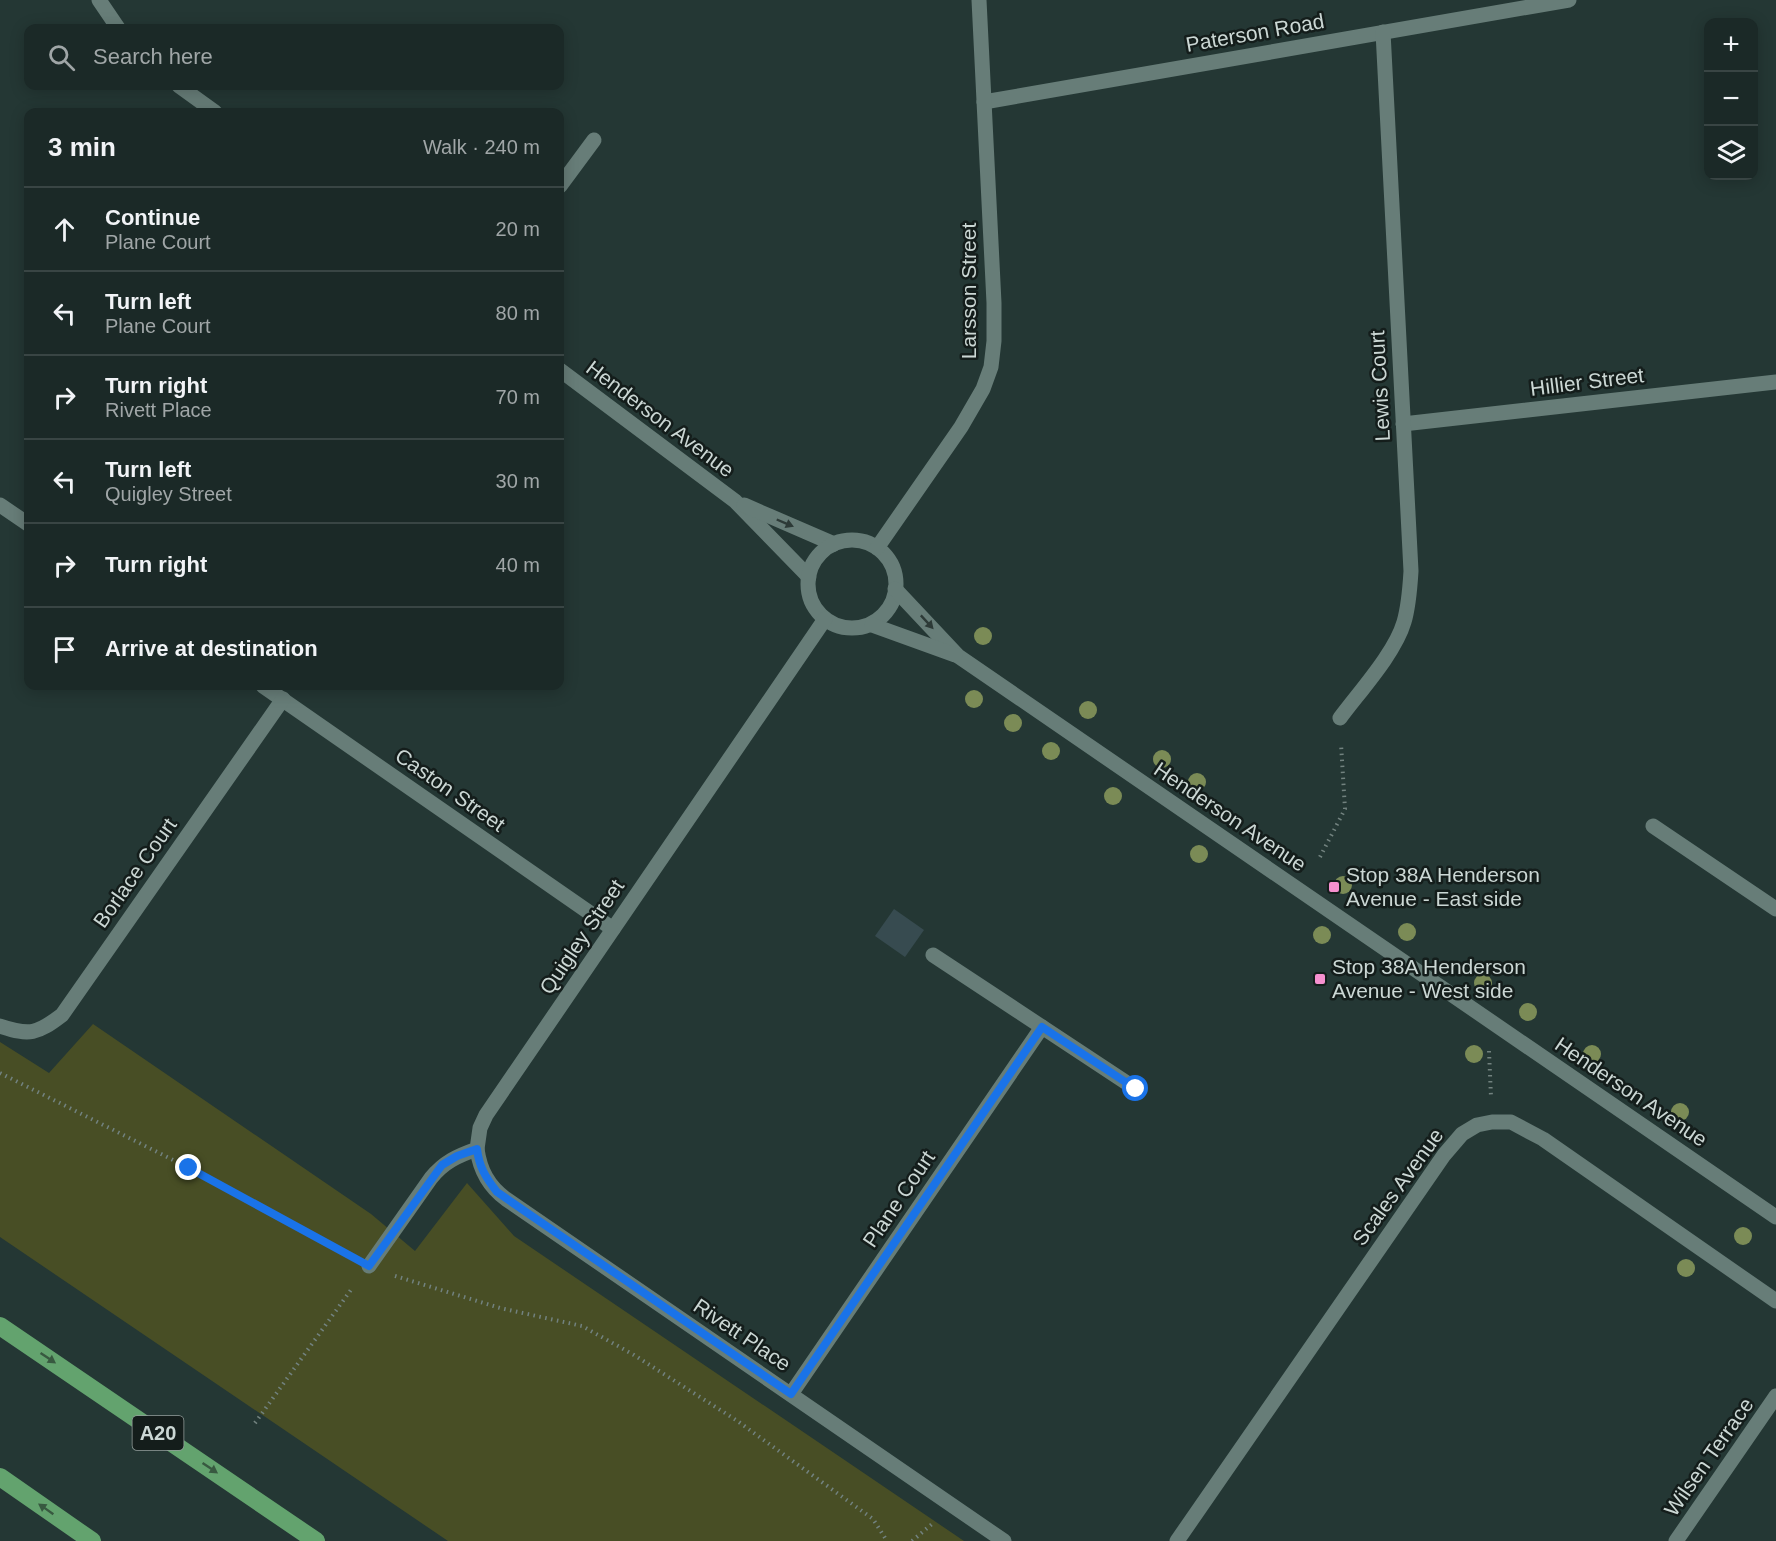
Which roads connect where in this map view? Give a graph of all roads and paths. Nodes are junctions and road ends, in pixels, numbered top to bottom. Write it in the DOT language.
graph roads {
  1 [pos="99,0"];
  2 [pos="979,0"];
  3 [pos="1569,0"];
  4 [pos="115,24"];
  5 [pos="1383,32"];
  6 [pos="185,90"];
  7 [pos="984,102"];
  8 [pos="209,108"];
  9 [pos="594,140"];
  10 [pos="564,181"];
  11 [pos="564,373"];
  12 [pos="1776,382"];
  13 [pos="1403,424"];
  14 [pos="735,501"];
  15 [pos="0,505"];
  16 [pos="24,521"];
  17 [pos="834,544"];
  18 [pos="877,548"];
  19 [pos="809,577"];
  20 [pos="896,589"];
  21 [pos="825,619"];
  22 [pos="872,625"];
  23 [pos="958,656"];
  24 [pos="268,690"];
  25 [pos="282,699"];
  26 [pos="1340,718"];
  27 [pos="1653,826"];
  28 [pos="1320,857"];
  29 [pos="1776,909"];
  30 [pos="613,929"];
  31 [pos="933,955"];
  32 [pos="0,1026"];
  33 [pos="1042,1027"];
  34 [pos="1489,1049"];
  35 [pos="0,1073"];
  36 [pos="1136,1089"];
  37 [pos="1491,1104"];
  38 [pos="477,1149"];
  39 [pos="1776,1217"];
  40 [pos="369,1266"];
  41 [pos="1776,1301"];
  42 [pos="0,1326"];
  43 [pos="791,1394"];
  44 [pos="1776,1396"];
  45 [pos="255,1423"];
  46 [pos="0,1477"];
  47 [pos="939,1518"];
  48 [pos="92,1541"];
  49 [pos="316,1541"];
  50 [pos="887,1541"];
  51 [pos="912,1541"];
  52 [pos="1004,1541"];
  53 [pos="1177,1541"];
  54 [pos="1676,1541"];
  1 -- 4 [label="street"];
  2 -- 7 [label="street, Larsson Street"];
  3 -- 5 [label="street, Paterson Road"];
  5 -- 7 [label="street, Paterson Road"];
  5 -- 13 [label="street, Lewis Court"];
  6 -- 8 [label="street"];
  7 -- 18 [label="street, Larsson Street"];
  9 -- 10 [label="street"];
  11 -- 14 [label="street, Henderson Avenue"];
  12 -- 13 [label="street, Hillier Street"];
  13 -- 26 [label="street, Lewis Court"];
  14 -- 17 [label="street, Henderson Avenue, one-way"];
  14 -- 19 [label="street, Henderson Avenue"];
  15 -- 16 [label="street"];
  17 -- 18 [label="street"];
  17 -- 19 [label="street"];
  18 -- 20 [label="street"];
  19 -- 21 [label="street"];
  20 -- 22 [label="street"];
  20 -- 23 [label="street, Henderson Avenue, one-way"];
  21 -- 22 [label="street"];
  21 -- 30 [label="street, Quigley Street"];
  22 -- 23 [label="street, Henderson Avenue"];
  23 -- 39 [label="street, Henderson Avenue"];
  24 -- 25 [label="street, Caston Street"];
  25 -- 30 [label="street, Caston Street"];
  25 -- 32 [label="street, Borlace Court"];
  26 -- 28 [label="path"];
  27 -- 29 [label="street"];
  30 -- 38 [label="street, Quigley Street"];
  31 -- 33 [label="street"];
  33 -- 36 [label="street"];
  33 -- 43 [label="street, Plane Court"];
  34 -- 37 [label="path"];
  35 -- 40 [label="path"];
  38 -- 40 [label="street"];
  38 -- 43 [label="street, Rivett Place"];
  40 -- 45 [label="path"];
  40 -- 50 [label="path"];
  41 -- 53 [label="street, Scales Avenue"];
  42 -- 49 [label="highway, A20, one-way"];
  43 -- 52 [label="street, Rivett Place"];
  44 -- 54 [label="street, Wilsen Terrace"];
  48 -- 46 [label="highway, one-way"];
  47 -- 51 [label="path"];
}
